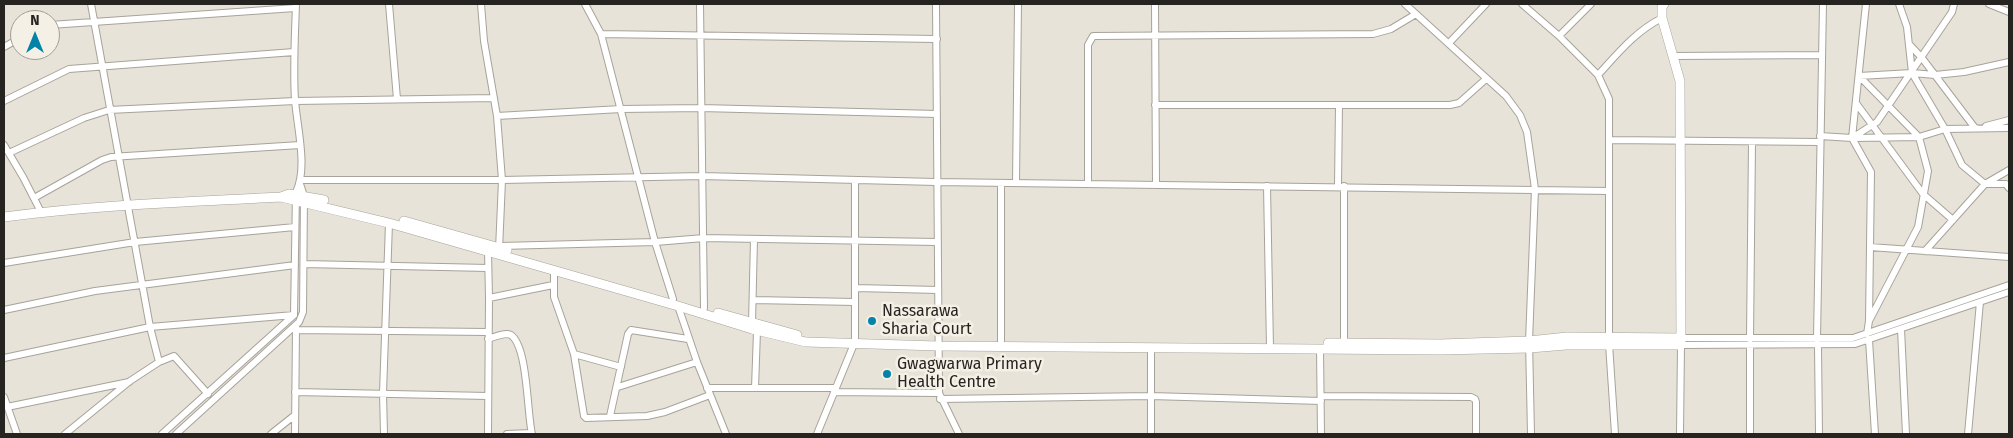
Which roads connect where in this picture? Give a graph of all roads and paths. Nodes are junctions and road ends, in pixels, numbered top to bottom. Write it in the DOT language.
graph roads {
  1 [pos="92,4"];
  2 [pos="389,4"];
  3 [pos="482,4"];
  4 [pos="585,4"];
  5 [pos="700,4"];
  6 [pos="936,4"];
  7 [pos="1018,4"];
  8 [pos="1155,4"];
  9 [pos="1405,4"];
  10 [pos="1486,4"];
  11 [pos="1522,4"];
  12 [pos="1591,4"];
  13 [pos="1664,4"];
  14 [pos="1823,4"];
  15 [pos="1866,4"];
  16 [pos="1899,4"];
  17 [pos="1954,4"];
  18 [pos="1989,4"];
  19 [pos="296,6"];
  20 [pos="2009,12"];
  21 [pos="1416,14"];
  22 [pos="1662,18"];
  23 [pos="95,21"];
  24 [pos="60,24"];
  25 [pos="601,34"];
  26 [pos="700,35"];
  27 [pos="1155,35"];
  28 [pos="1559,36"];
  29 [pos="937,39"];
  30 [pos="1449,43"];
  31 [pos="1909,44"];
  32 [pos="294,52"];
  33 [pos="1821,55"];
  34 [pos="1674,56"];
  35 [pos="1922,58"];
  36 [pos="2009,62"];
  37 [pos="103,67"];
  38 [pos="1912,72"];
  39 [pos="1598,75"];
  40 [pos="1859,76"];
  41 [pos="1935,76"];
  42 [pos="1486,79"];
  43 [pos="494,98"];
  44 [pos="398,99"];
  45 [pos="295,100"];
  46 [pos="4,101"];
  47 [pos="1856,103"];
  48 [pos="1155,105"];
  49 [pos="1339,105"];
  50 [pos="1888,107"];
  51 [pos="701,108"];
  52 [pos="621,109"];
  53 [pos="109,110"];
  54 [pos="937,114"];
  55 [pos="497,116"];
  56 [pos="2009,120"];
  57 [pos="1873,125"];
  58 [pos="1975,128"];
  59 [pos="2009,128"];
  60 [pos="1944,129"];
  61 [pos="1919,137"];
  62 [pos="1852,138"];
  63 [pos="1881,138"];
  64 [pos="1820,139"];
  65 [pos="1610,140"];
  66 [pos="1680,141"];
  67 [pos="1752,142"];
  68 [pos="4,145"];
  69 [pos="300,145"];
  70 [pos="9,153"];
  71 [pos="120,158"];
  72 [pos="2009,170"];
  73 [pos="702,176"];
  74 [pos="638,178"];
  75 [pos="502,180"];
  76 [pos="855,180"];
  77 [pos="300,182"];
  78 [pos="936,182"];
  79 [pos="1000,183"];
  80 [pos="1016,183"];
  81 [pos="1088,184"];
  82 [pos="1985,184"];
  83 [pos="1156,185"];
  84 [pos="1267,186"];
  85 [pos="1341,186"];
  86 [pos="2009,188"];
  87 [pos="1535,189"];
  88 [pos="1608,191"];
  89 [pos="1924,194"];
  90 [pos="34,198"];
  91 [pos="300,198"];
  92 [pos="129,206"];
  93 [pos="41,212"];
  94 [pos="4,217"];
  95 [pos="1953,220"];
  96 [pos="389,223"];
  97 [pos="295,226"];
  98 [pos="704,238"];
  99 [pos="754,240"];
  100 [pos="856,241"];
  101 [pos="135,242"];
  102 [pos="655,242"];
  103 [pos="937,242"];
  104 [pos="1870,248"];
  105 [pos="499,249"];
  106 [pos="1906,249"];
  107 [pos="488,251"];
  108 [pos="1925,251"];
  109 [pos="2009,257"];
  110 [pos="4,264"];
  111 [pos="304,264"];
  112 [pos="295,265"];
  113 [pos="388,265"];
  114 [pos="488,268"];
  115 [pos="554,272"];
  116 [pos="142,284"];
  117 [pos="553,284"];
  118 [pos="2009,285"];
  119 [pos="856,288"];
  120 [pos="938,290"];
  121 [pos="2009,292"];
  122 [pos="489,298"];
  123 [pos="753,300"];
  124 [pos="675,302"];
  125 [pos="855,302"];
  126 [pos="1980,302"];
  127 [pos="704,308"];
  128 [pos="4,310"];
  129 [pos="294,315"];
  130 [pos="1869,321"];
  131 [pos="150,327"];
  132 [pos="755,327"];
  133 [pos="296,328"];
  134 [pos="1901,329"];
  135 [pos="386,330"];
  136 [pos="1882,332"];
  137 [pos="488,335"];
  138 [pos="1868,337"];
  139 [pos="688,338"];
  140 [pos="1609,340"];
  141 [pos="855,341"];
  142 [pos="1002,341"];
  143 [pos="1681,342"];
  144 [pos="1344,343"];
  145 [pos="1750,343"];
  146 [pos="1818,343"];
  147 [pos="938,344"];
  148 [pos="1270,345"];
  149 [pos="1530,345"];
  150 [pos="1151,347"];
  151 [pos="1320,349"];
  152 [pos="574,354"];
  153 [pos="4,358"];
  154 [pos="159,362"];
  155 [pos="697,362"];
  156 [pos="621,367"];
  157 [pos="130,382"];
  158 [pos="618,386"];
  159 [pos="755,388"];
  160 [pos="835,390"];
  161 [pos="295,392"];
  162 [pos="709,392"];
  163 [pos="383,393"];
  164 [pos="208,394"];
  165 [pos="488,396"];
  166 [pos="940,396"];
  167 [pos="1151,396"];
  168 [pos="4,397"];
  169 [pos="1321,398"];
  170 [pos="7,407"];
  171 [pos="295,415"];
  172 [pos="610,416"];
  173 [pos="531,433"];
  174 [pos="17,434"];
  175 [pos="65,434"];
  176 [pos="162,434"];
  177 [pos="176,434"];
  178 [pos="271,434"];
  179 [pos="295,434"];
  180 [pos="384,434"];
  181 [pos="488,434"];
  182 [pos="507,434"];
  183 [pos="726,434"];
  184 [pos="817,434"];
  185 [pos="959,434"];
  186 [pos="1151,434"];
  187 [pos="1321,434"];
  188 [pos="1476,434"];
  189 [pos="1531,434"];
  190 [pos="1615,434"];
  191 [pos="1680,434"];
  192 [pos="1750,434"];
  193 [pos="1819,434"];
  194 [pos="1875,434"];
  195 [pos="1906,434"];
  196 [pos="1968,434"];
  1 -- 23 [label="street"];
  2 -- 44 [label="street"];
  3 -- 43 [label="street"];
  4 -- 25 [label="street"];
  5 -- 26 [label="street"];
  6 -- 29 [label="street"];
  7 -- 80 [label="street"];
  8 -- 27 [label="street"];
  9 -- 21 [label="street"];
  10 -- 30 [label="street"];
  11 -- 28 [label="street"];
  12 -- 28 [label="street"];
  13 -- 22 [label="street"];
  14 -- 33 [label="street"];
  15 -- 40 [label="street"];
  16 -- 31 [label="street"];
  17 -- 35 [label="street"];
  18 -- 20 [label="street"];
  19 -- 23 [label="street"];
  19 -- 32 [label="street"];
  21 -- 27 [label="street"];
  21 -- 30 [label="street"];
  22 -- 34 [label="street"];
  22 -- 39 [label="street"];
  23 -- 24 [label="street"];
  23 -- 37 [label="street"];
  25 -- 26 [label="street"];
  25 -- 52 [label="street"];
  26 -- 29 [label="street"];
  26 -- 51 [label="street"];
  27 -- 48 [label="street"];
  27 -- 81 [label="street"];
  28 -- 39 [label="street"];
  29 -- 54 [label="street"];
  30 -- 42 [label="street"];
  31 -- 35 [label="street"];
  31 -- 38 [label="street"];
  32 -- 37 [label="street"];
  32 -- 45 [label="street"];
  33 -- 34 [label="street"];
  33 -- 64 [label="street"];
  34 -- 66 [label="street"];
  35 -- 38 [label="street"];
  35 -- 41 [label="street"];
  36 -- 41 [label="street"];
  37 -- 46 [label="street"];
  37 -- 53 [label="street"];
  38 -- 40 [label="street"];
  38 -- 41 [label="street"];
  38 -- 50 [label="street"];
  38 -- 60 [label="street"];
  39 -- 65 [label="street"];
  40 -- 47 [label="street"];
  40 -- 50 [label="street"];
  41 -- 58 [label="street"];
  42 -- 49 [label="street"];
  42 -- 87 [label="street"];
  43 -- 44 [label="street"];
  43 -- 55 [label="street"];
  44 -- 45 [label="street"];
  45 -- 53 [label="street"];
  45 -- 69 [label="street"];
  47 -- 57 [label="street"];
  47 -- 62 [label="street"];
  48 -- 49 [label="street"];
  48 -- 83 [label="street"];
  49 -- 85 [label="street"];
  50 -- 57 [label="street"];
  50 -- 61 [label="street"];
  51 -- 52 [label="street"];
  51 -- 54 [label="street"];
  51 -- 73 [label="street"];
  52 -- 55 [label="street"];
  52 -- 74 [label="street"];
  53 -- 70 [label="street"];
  53 -- 71 [label="street"];
  54 -- 78 [label="street"];
  55 -- 75 [label="street"];
  56 -- 58 [label="street"];
  57 -- 62 [label="street"];
  57 -- 63 [label="street"];
  58 -- 59 [label="street"];
  58 -- 60 [label="street"];
  60 -- 61 [label="street"];
  60 -- 82 [label="street"];
  61 -- 63 [label="street"];
  61 -- 89 [label="street"];
  62 -- 63 [label="street"];
  62 -- 64 [label="street"];
  62 -- 104 [label="street"];
  63 -- 89 [label="street"];
  64 -- 67 [label="street"];
  64 -- 146 [label="street"];
  65 -- 66 [label="street"];
  65 -- 88 [label="street"];
  66 -- 67 [label="street"];
  66 -- 143 [label="street"];
  67 -- 145 [label="street"];
  68 -- 70 [label="street"];
  69 -- 71 [label="street"];
  69 -- 77 [label="street"];
  70 -- 90 [label="street"];
  71 -- 90 [label="street"];
  71 -- 92 [label="street"];
  72 -- 82 [label="street"];
  73 -- 74 [label="street"];
  73 -- 76 [label="street"];
  73 -- 98 [label="street"];
  74 -- 75 [label="street"];
  74 -- 102 [label="street"];
  75 -- 77 [label="street"];
  75 -- 105 [label="street"];
  76 -- 78 [label="street"];
  76 -- 100 [label="street"];
  77 -- 91 [label="street"];
  78 -- 79 [label="street"];
  78 -- 103 [label="street"];
  79 -- 80 [label="street"];
  79 -- 142 [label="street"];
  80 -- 81 [label="street"];
  81 -- 83 [label="street"];
  82 -- 86 [label="street"];
  82 -- 95 [label="street"];
  83 -- 84 [label="street"];
  84 -- 85 [label="street"];
  84 -- 148 [label="street"];
  85 -- 87 [label="street"];
  85 -- 144 [label="street"];
  87 -- 88 [label="street"];
  87 -- 149 [label="street"];
  88 -- 140 [label="street"];
  89 -- 95 [label="street"];
  89 -- 106 [label="street"];
  90 -- 93 [label="street"];
  91 -- 92 [label="street"];
  91 -- 96 [label="street"];
  91 -- 97 [label="street"];
  91 -- 105 [label="street"];
  91 -- 111 [label="street"];
  92 -- 93 [label="street"];
  92 -- 101 [label="street"];
  93 -- 94 [label="street"];
  95 -- 108 [label="street"];
  96 -- 107 [label="street"];
  96 -- 113 [label="street"];
  97 -- 101 [label="street"];
  97 -- 112 [label="street"];
  98 -- 99 [label="street"];
  98 -- 102 [label="street"];
  98 -- 127 [label="street"];
  99 -- 100 [label="street"];
  99 -- 123 [label="street"];
  100 -- 103 [label="street"];
  100 -- 119 [label="street"];
  101 -- 110 [label="street"];
  101 -- 116 [label="street"];
  102 -- 105 [label="street"];
  102 -- 124 [label="street"];
  103 -- 120 [label="street"];
  104 -- 106 [label="street"];
  104 -- 130 [label="street"];
  105 -- 107 [label="street"];
  105 -- 115 [label="street"];
  105 -- 124 [label="street"];
  106 -- 108 [label="street"];
  106 -- 130 [label="street"];
  107 -- 114 [label="street"];
  108 -- 109 [label="street"];
  111 -- 113 [label="street"];
  111 -- 133 [label="street"];
  112 -- 116 [label="street"];
  112 -- 129 [label="street"];
  113 -- 114 [label="street"];
  113 -- 135 [label="street"];
  114 -- 122 [label="street"];
  115 -- 117 [label="street"];
  115 -- 124 [label="street"];
  116 -- 128 [label="street"];
  116 -- 131 [label="street"];
  117 -- 122 [label="street"];
  117 -- 152 [label="street"];
  118 -- 136 [label="street"];
  119 -- 120 [label="street"];
  119 -- 125 [label="street"];
  120 -- 147 [label="street"];
  121 -- 126 [label="street"];
  122 -- 137 [label="street"];
  123 -- 125 [label="street"];
  123 -- 132 [label="street"];
  124 -- 127 [label="street"];
  124 -- 132 [label="street"];
  124 -- 139 [label="street"];
  125 -- 141 [label="street"];
  126 -- 134 [label="street"];
  126 -- 196 [label="street"];
  127 -- 132 [label="street"];
  129 -- 131 [label="street"];
  129 -- 164 [label="street"];
  130 -- 138 [label="street"];
  131 -- 153 [label="street"];
  131 -- 154 [label="street"];
  132 -- 141 [label="street"];
  132 -- 159 [label="street"];
  133 -- 135 [label="street"];
  133 -- 161 [label="street"];
  133 -- 177 [label="street"];
  134 -- 136 [label="street"];
  134 -- 195 [label="street"];
  135 -- 137 [label="street"];
  135 -- 163 [label="street"];
  136 -- 138 [label="street"];
  137 -- 165 [label="street"];
  137 -- 173 [label="street"];
  138 -- 146 [label="street"];
  138 -- 194 [label="street"];
  139 -- 155 [label="street"];
  139 -- 156 [label="street"];
  140 -- 143 [label="street"];
  140 -- 149 [label="street"];
  140 -- 190 [label="street"];
  141 -- 147 [label="street"];
  141 -- 160 [label="street"];
  142 -- 147 [label="street"];
  142 -- 148 [label="street"];
  143 -- 145 [label="street"];
  143 -- 191 [label="street"];
  144 -- 148 [label="street"];
  144 -- 149 [label="street"];
  145 -- 146 [label="street"];
  145 -- 192 [label="street"];
  146 -- 193 [label="street"];
  147 -- 150 [label="street"];
  147 -- 166 [label="street"];
  148 -- 150 [label="street"];
  148 -- 151 [label="street"];
  149 -- 151 [label="street"];
  149 -- 189 [label="street"];
  150 -- 167 [label="street"];
  151 -- 169 [label="street"];
  152 -- 156 [label="street"];
  152 -- 172 [label="street"];
  154 -- 157 [label="street"];
  154 -- 164 [label="street"];
  155 -- 158 [label="street"];
  155 -- 162 [label="street"];
  156 -- 158 [label="street"];
  157 -- 170 [label="street"];
  157 -- 175 [label="street"];
  158 -- 172 [label="street"];
  159 -- 160 [label="street"];
  159 -- 162 [label="street"];
  160 -- 166 [label="street"];
  160 -- 184 [label="street"];
  161 -- 163 [label="street"];
  161 -- 171 [label="street"];
  162 -- 172 [label="street"];
  162 -- 183 [label="street"];
  163 -- 165 [label="street"];
  163 -- 180 [label="street"];
  164 -- 176 [label="street"];
  165 -- 181 [label="street"];
  166 -- 167 [label="street"];
  166 -- 185 [label="street"];
  167 -- 169 [label="street"];
  167 -- 186 [label="street"];
  168 -- 170 [label="street"];
  169 -- 187 [label="street"];
  169 -- 188 [label="street"];
  170 -- 174 [label="street"];
  171 -- 178 [label="street"];
  171 -- 179 [label="street"];
  173 -- 182 [label="street"];
}
